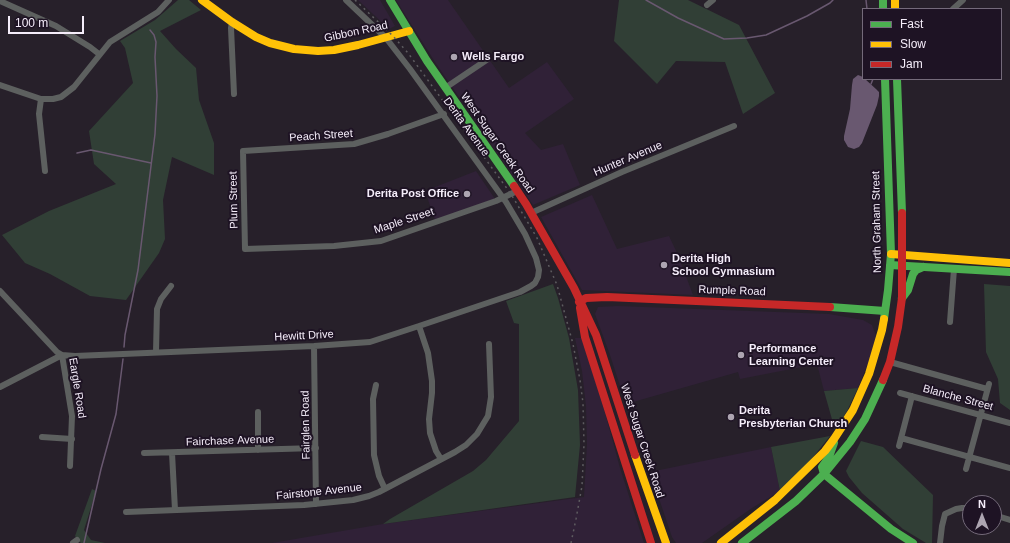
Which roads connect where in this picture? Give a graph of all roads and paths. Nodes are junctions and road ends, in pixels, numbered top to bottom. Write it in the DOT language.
graph roads {
  1 [pos="169,0"];
  2 [pos="202,0"];
  3 [pos="346,0"];
  4 [pos="390,0"];
  5 [pos="713,0"];
  6 [pos="951,0"];
  7 [pos="963,0"];
  8 [pos="0,1"];
  9 [pos="707,5"];
  10 [pos="955,7"];
  11 [pos="232,22"];
  12 [pos="409,31"];
  13 [pos="386,38"];
  14 [pos="99,54"];
  15 [pos="488,59"];
  16 [pos="884,80"];
  17 [pos="897,80"];
  18 [pos="0,85"];
  19 [pos="445,88"];
  20 [pos="234,94"];
  21 [pos="41,99"];
  22 [pos="444,114"];
  23 [pos="734,126"];
  24 [pos="243,151"];
  25 [pos="45,171"];
  26 [pos="517,191"];
  27 [pos="503,198"];
  28 [pos="531,213"];
  29 [pos="245,249"];
  30 [pos="890,254"];
  31 [pos="903,255"];
  32 [pos="1010,263"];
  33 [pos="890,265"];
  34 [pos="903,266"];
  35 [pos="923,267"];
  36 [pos="954,269"];
  37 [pos="1010,272"];
  38 [pos="535,283"];
  39 [pos="170,286"];
  40 [pos="0,291"];
  41 [pos="902,298"];
  42 [pos="579,302"];
  43 [pos="885,312"];
  44 [pos="950,322"];
  45 [pos="419,326"];
  46 [pos="489,344"];
  47 [pos="314,346"];
  48 [pos="156,352"];
  49 [pos="62,355"];
  50 [pos="890,362"];
  51 [pos="376,384"];
  52 [pos="0,387"];
  53 [pos="900,393"];
  54 [pos="912,396"];
  55 [pos="607,402"];
  56 [pos="258,412"];
  57 [pos="980,415"];
  58 [pos="1010,423"];
  59 [pos="627,430"];
  60 [pos="42,437"];
  61 [pos="901,438"];
  62 [pos="72,439"];
  63 [pos="834,439"];
  64 [pos="899,446"];
  65 [pos="316,448"];
  66 [pos="258,450"];
  67 [pos="144,453"];
  68 [pos="172,453"];
  69 [pos="969,457"];
  70 [pos="441,459"];
  71 [pos="70,466"];
  72 [pos="1010,468"];
  73 [pos="966,469"];
  74 [pos="824,474"];
  75 [pos="385,489"];
  76 [pos="316,504"];
  77 [pos="962,508"];
  78 [pos="175,510"];
  79 [pos="126,512"];
  80 [pos="651,543"];
  81 [pos="666,543"];
  82 [pos="721,543"];
  83 [pos="742,543"];
  84 [pos="913,543"];
  85 [pos="940,543"];
  1 -- 14 [label="street"];
  2 -- 11 [label="main road, Gibbon Road"];
  3 -- 13 [label="street, Derita Avenue"];
  4 -- 12 [label="main road, West Sugar Creek Road"];
  5 -- 9 [label="street"];
  6 -- 10 [label="street"];
  7 -- 10 [label="street"];
  8 -- 14 [label="street"];
  11 -- 13 [label="main road, Gibbon Road"];
  11 -- 20 [label="street"];
  12 -- 13 [label="main road, Gibbon Road"];
  12 -- 19 [label="main road, West Sugar Creek Road"];
  13 -- 22 [label="street, Derita Avenue"];
  14 -- 21 [label="street"];
  15 -- 19 [label="street"];
  16 -- 30 [label="main road, North Graham Street"];
  17 -- 31 [label="main road"];
  18 -- 21 [label="street"];
  19 -- 26 [label="main road, West Sugar Creek Road"];
  21 -- 25 [label="street"];
  22 -- 24 [label="street, Peach Street"];
  22 -- 27 [label="street, Derita Avenue"];
  23 -- 28 [label="street, Hunter Avenue"];
  24 -- 29 [label="street, Plum Street"];
  26 -- 27 [label="street, Maple Street"];
  26 -- 28 [label="main road, West Sugar Creek Road"];
  27 -- 29 [label="street, Maple Street"];
  27 -- 38 [label="street, Derita Avenue"];
  28 -- 42 [label="main road, West Sugar Creek Road"];
  30 -- 31 [label="main road"];
  30 -- 33 [label="main road, North Graham Street"];
  31 -- 32 [label="main road"];
  31 -- 34 [label="main road"];
  33 -- 34 [label="main road"];
  33 -- 43 [label="main road, North Graham Street"];
  34 -- 35 [label="main road"];
  34 -- 41 [label="main road"];
  35 -- 36 [label="main road"];
  35 -- 41 [label="main road"];
  36 -- 37 [label="main road"];
  36 -- 44 [label="street"];
  38 -- 45 [label="street, Hewitt Drive"];
  39 -- 48 [label="street"];
  40 -- 49 [label="street, Eargle Road"];
  41 -- 50 [label="main road"];
  42 -- 43 [label="main road, Rumple Road"];
  42 -- 55 [label="main road, West Sugar Creek Road"];
  42 -- 59 [label="main road, West Sugar Creek Road"];
  43 -- 63 [label="main road, North Graham Street"];
  45 -- 47 [label="street, Hewitt Drive"];
  45 -- 70 [label="street"];
  46 -- 70 [label="street, Fairstone Avenue"];
  47 -- 48 [label="street, Hewitt Drive"];
  47 -- 65 [label="street, Fairglen Road"];
  48 -- 49 [label="street, Hewitt Drive"];
  49 -- 52 [label="street"];
  49 -- 62 [label="street, Eargle Road"];
  50 -- 57 [label="street"];
  50 -- 74 [label="main road"];
  51 -- 75 [label="street"];
  53 -- 54 [label="street, Blanche Street"];
  54 -- 57 [label="street, Blanche Street"];
  54 -- 61 [label="street"];
  55 -- 59 [label="main road"];
  55 -- 80 [label="main road, West Sugar Creek Road"];
  56 -- 66 [label="street"];
  57 -- 58 [label="street, Blanche Street"];
  57 -- 69 [label="street"];
  59 -- 81 [label="main road, West Sugar Creek Road"];
  60 -- 62 [label="street"];
  61 -- 64 [label="street"];
  61 -- 69 [label="street"];
  62 -- 71 [label="street, Eargle Road"];
  63 -- 74 [label="main road"];
  63 -- 82 [label="main road, North Graham Street"];
  65 -- 66 [label="street, Fairchase Avenue"];
  65 -- 76 [label="street, Fairglen Road"];
  66 -- 68 [label="street, Fairchase Avenue"];
  67 -- 68 [label="street, Fairchase Avenue"];
  68 -- 78 [label="street"];
  69 -- 72 [label="street"];
  69 -- 73 [label="street"];
  70 -- 75 [label="street, Fairstone Avenue"];
  74 -- 83 [label="main road"];
  74 -- 84 [label="main road"];
  75 -- 76 [label="street, Fairstone Avenue"];
  76 -- 78 [label="street, Fairstone Avenue"];
  77 -- 85 [label="street"];
  78 -- 79 [label="street, Fairstone Avenue"];
}
